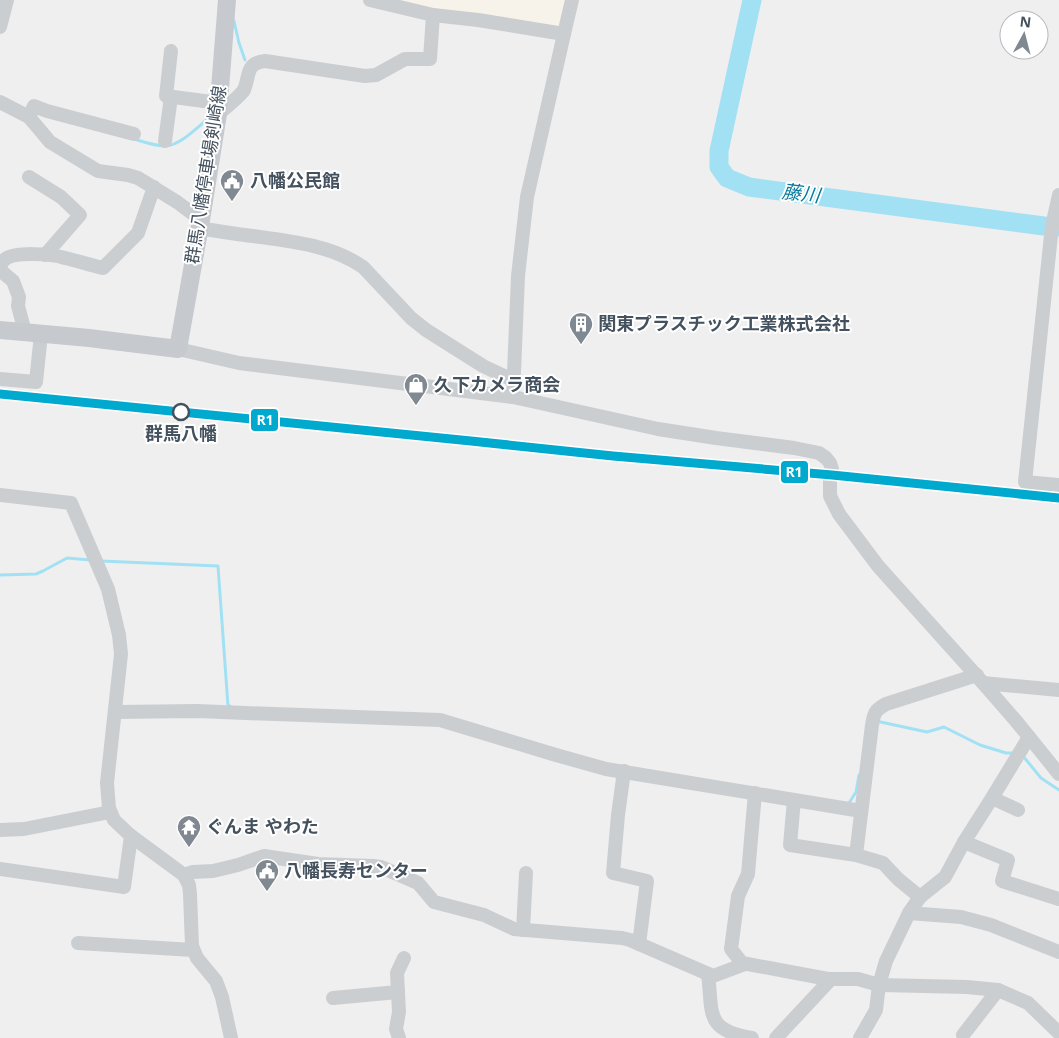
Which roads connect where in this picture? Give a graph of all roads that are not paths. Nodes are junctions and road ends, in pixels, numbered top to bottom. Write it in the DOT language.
graph roads {
  1 [pos="7,0"];
  2 [pos="227,0"];
  3 [pos="370,0"];
  4 [pos="572,0"];
  5 [pos="433,15"];
  6 [pos="0,27"];
  7 [pos="564,34"];
  8 [pos="171,51"];
  9 [pos="171,97"];
  10 [pos="0,102"];
  11 [pos="218,109"];
  12 [pos="29,117"];
  13 [pos="134,134"];
  14 [pos="165,140"];
  15 [pos="29,177"];
  16 [pos="154,187"];
  17 [pos="1059,195"];
  18 [pos="200,224"];
  19 [pos="45,255"];
  20 [pos="0,269"];
  21 [pos="0,330"];
  22 [pos="33,333"];
  23 [pos="178,349"];
  24 [pos="0,379"];
  25 [pos="515,381"];
  26 [pos="513,397"];
  27 [pos="1059,485"];
  28 [pos="0,495"];
  29 [pos="980,679"];
  30 [pos="1059,690"];
  31 [pos="115,712"];
  32 [pos="1029,737"];
  33 [pos="624,772"];
  34 [pos="1059,774"];
  35 [pos="755,793"];
  36 [pos="992,798"];
  37 [pos="794,800"];
  38 [pos="1018,810"];
  39 [pos="861,811"];
  40 [pos="110,812"];
  41 [pos="0,830"];
  42 [pos="131,836"];
  43 [pos="964,842"];
  44 [pos="856,856"];
  45 [pos="0,869"];
  46 [pos="526,873"];
  47 [pos="184,875"];
  48 [pos="920,897"];
  49 [pos="1059,899"];
  50 [pos="909,913"];
  51 [pos="523,930"];
  52 [pos="78,943"];
  53 [pos="639,944"];
  54 [pos="193,950"];
  55 [pos="1059,952"];
  56 [pos="404,958"];
  57 [pos="745,964"];
  58 [pos="708,974"];
  59 [pos="831,979"];
  60 [pos="879,985"];
  61 [pos="998,990"];
  62 [pos="398,992"];
  63 [pos="333,998"];
  64 [pos="1059,1033"];
  65 [pos="962,1035"];
  66 [pos="231,1038"];
  67 [pos="399,1038"];
  68 [pos="752,1038"];
  69 [pos="776,1038"];
  70 [pos="860,1038"];
  1 -- 6 [label="street"];
  2 -- 11 [label="main road, 群馬八幡停車場剣崎線"];
  3 -- 5 [label="street"];
  4 -- 7 [label="street"];
  5 -- 7 [label="street"];
  5 -- 11 [label="street"];
  7 -- 25 [label="street"];
  8 -- 9 [label="street"];
  9 -- 11 [label="street"];
  9 -- 14 [label="street"];
  10 -- 12 [label="street"];
  11 -- 18 [label="main road, 群馬八幡停車場剣崎線"];
  12 -- 13 [label="street"];
  12 -- 16 [label="street"];
  15 -- 19 [label="street"];
  16 -- 18 [label="street"];
  16 -- 19 [label="street"];
  17 -- 27 [label="street"];
  18 -- 23 [label="main road, 群馬八幡停車場剣崎線"];
  18 -- 25 [label="street"];
  19 -- 20 [label="street"];
  20 -- 22 [label="street"];
  21 -- 22 [label="main road"];
  22 -- 23 [label="main road"];
  22 -- 24 [label="street"];
  23 -- 26 [label="street"];
  25 -- 26 [label="street"];
  26 -- 29 [label="street"];
  28 -- 31 [label="street"];
  29 -- 30 [label="street"];
  29 -- 32 [label="street"];
  29 -- 39 [label="street"];
  31 -- 33 [label="street"];
  31 -- 40 [label="street"];
  32 -- 34 [label="street"];
  32 -- 36 [label="street"];
  33 -- 35 [label="street"];
  33 -- 53 [label="street"];
  35 -- 37 [label="street"];
  35 -- 57 [label="street"];
  36 -- 38 [label="street"];
  36 -- 43 [label="street"];
  37 -- 39 [label="street"];
  37 -- 44 [label="street"];
  39 -- 44 [label="street"];
  40 -- 41 [label="street"];
  40 -- 42 [label="street"];
  42 -- 45 [label="street"];
  42 -- 47 [label="street"];
  43 -- 48 [label="street"];
  43 -- 49 [label="street"];
  44 -- 48 [label="street"];
  46 -- 51 [label="street"];
  47 -- 51 [label="street"];
  47 -- 54 [label="street"];
  48 -- 50 [label="street"];
  50 -- 55 [label="street"];
  50 -- 60 [label="street"];
  51 -- 53 [label="street"];
  52 -- 54 [label="street"];
  53 -- 58 [label="street"];
  54 -- 66 [label="street"];
  56 -- 62 [label="street"];
  57 -- 58 [label="street"];
  57 -- 59 [label="street"];
  58 -- 68 [label="street"];
  59 -- 60 [label="street"];
  59 -- 69 [label="street"];
  60 -- 61 [label="street"];
  60 -- 70 [label="street"];
  61 -- 64 [label="street"];
  61 -- 65 [label="street"];
  62 -- 63 [label="street"];
  62 -- 67 [label="street"];
}
